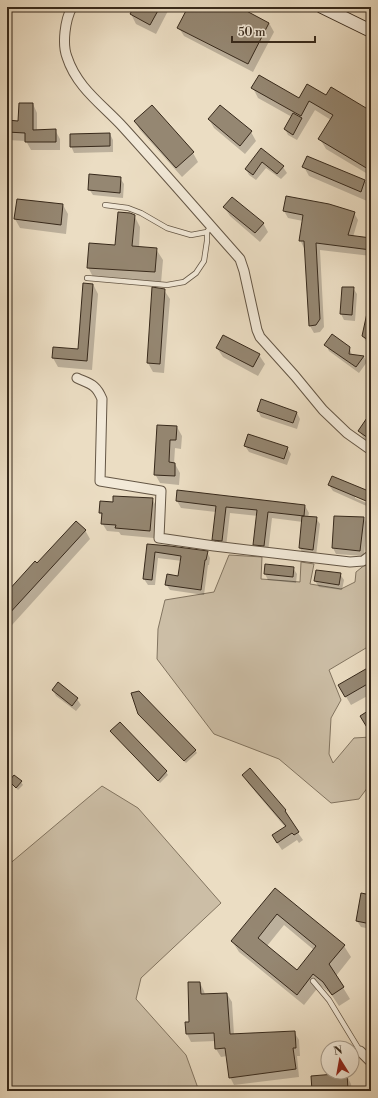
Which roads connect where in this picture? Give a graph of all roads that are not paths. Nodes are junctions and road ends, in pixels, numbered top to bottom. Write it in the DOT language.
graph roads {
  1 [pos="72,7"];
  2 [pos="322,7"];
  3 [pos="371,31"];
  4 [pos="105,205"];
  5 [pos="209,229"];
  6 [pos="88,278"];
  7 [pos="76,378"];
  8 [pos="371,450"];
  9 [pos="371,555"];
  10 [pos="313,981"];
  11 [pos="353,1040"];
  12 [pos="360,1051"];
  13 [pos="371,1062"];
  1 -- 5 [label="street"];
  2 -- 3 [label="street"];
  4 -- 5 [label="lane"];
  5 -- 6 [label="lane"];
  5 -- 8 [label="street"];
  7 -- 9 [label="street"];
  10 -- 11 [label="lane"];
  12 -- 13 [label="street"];
}
